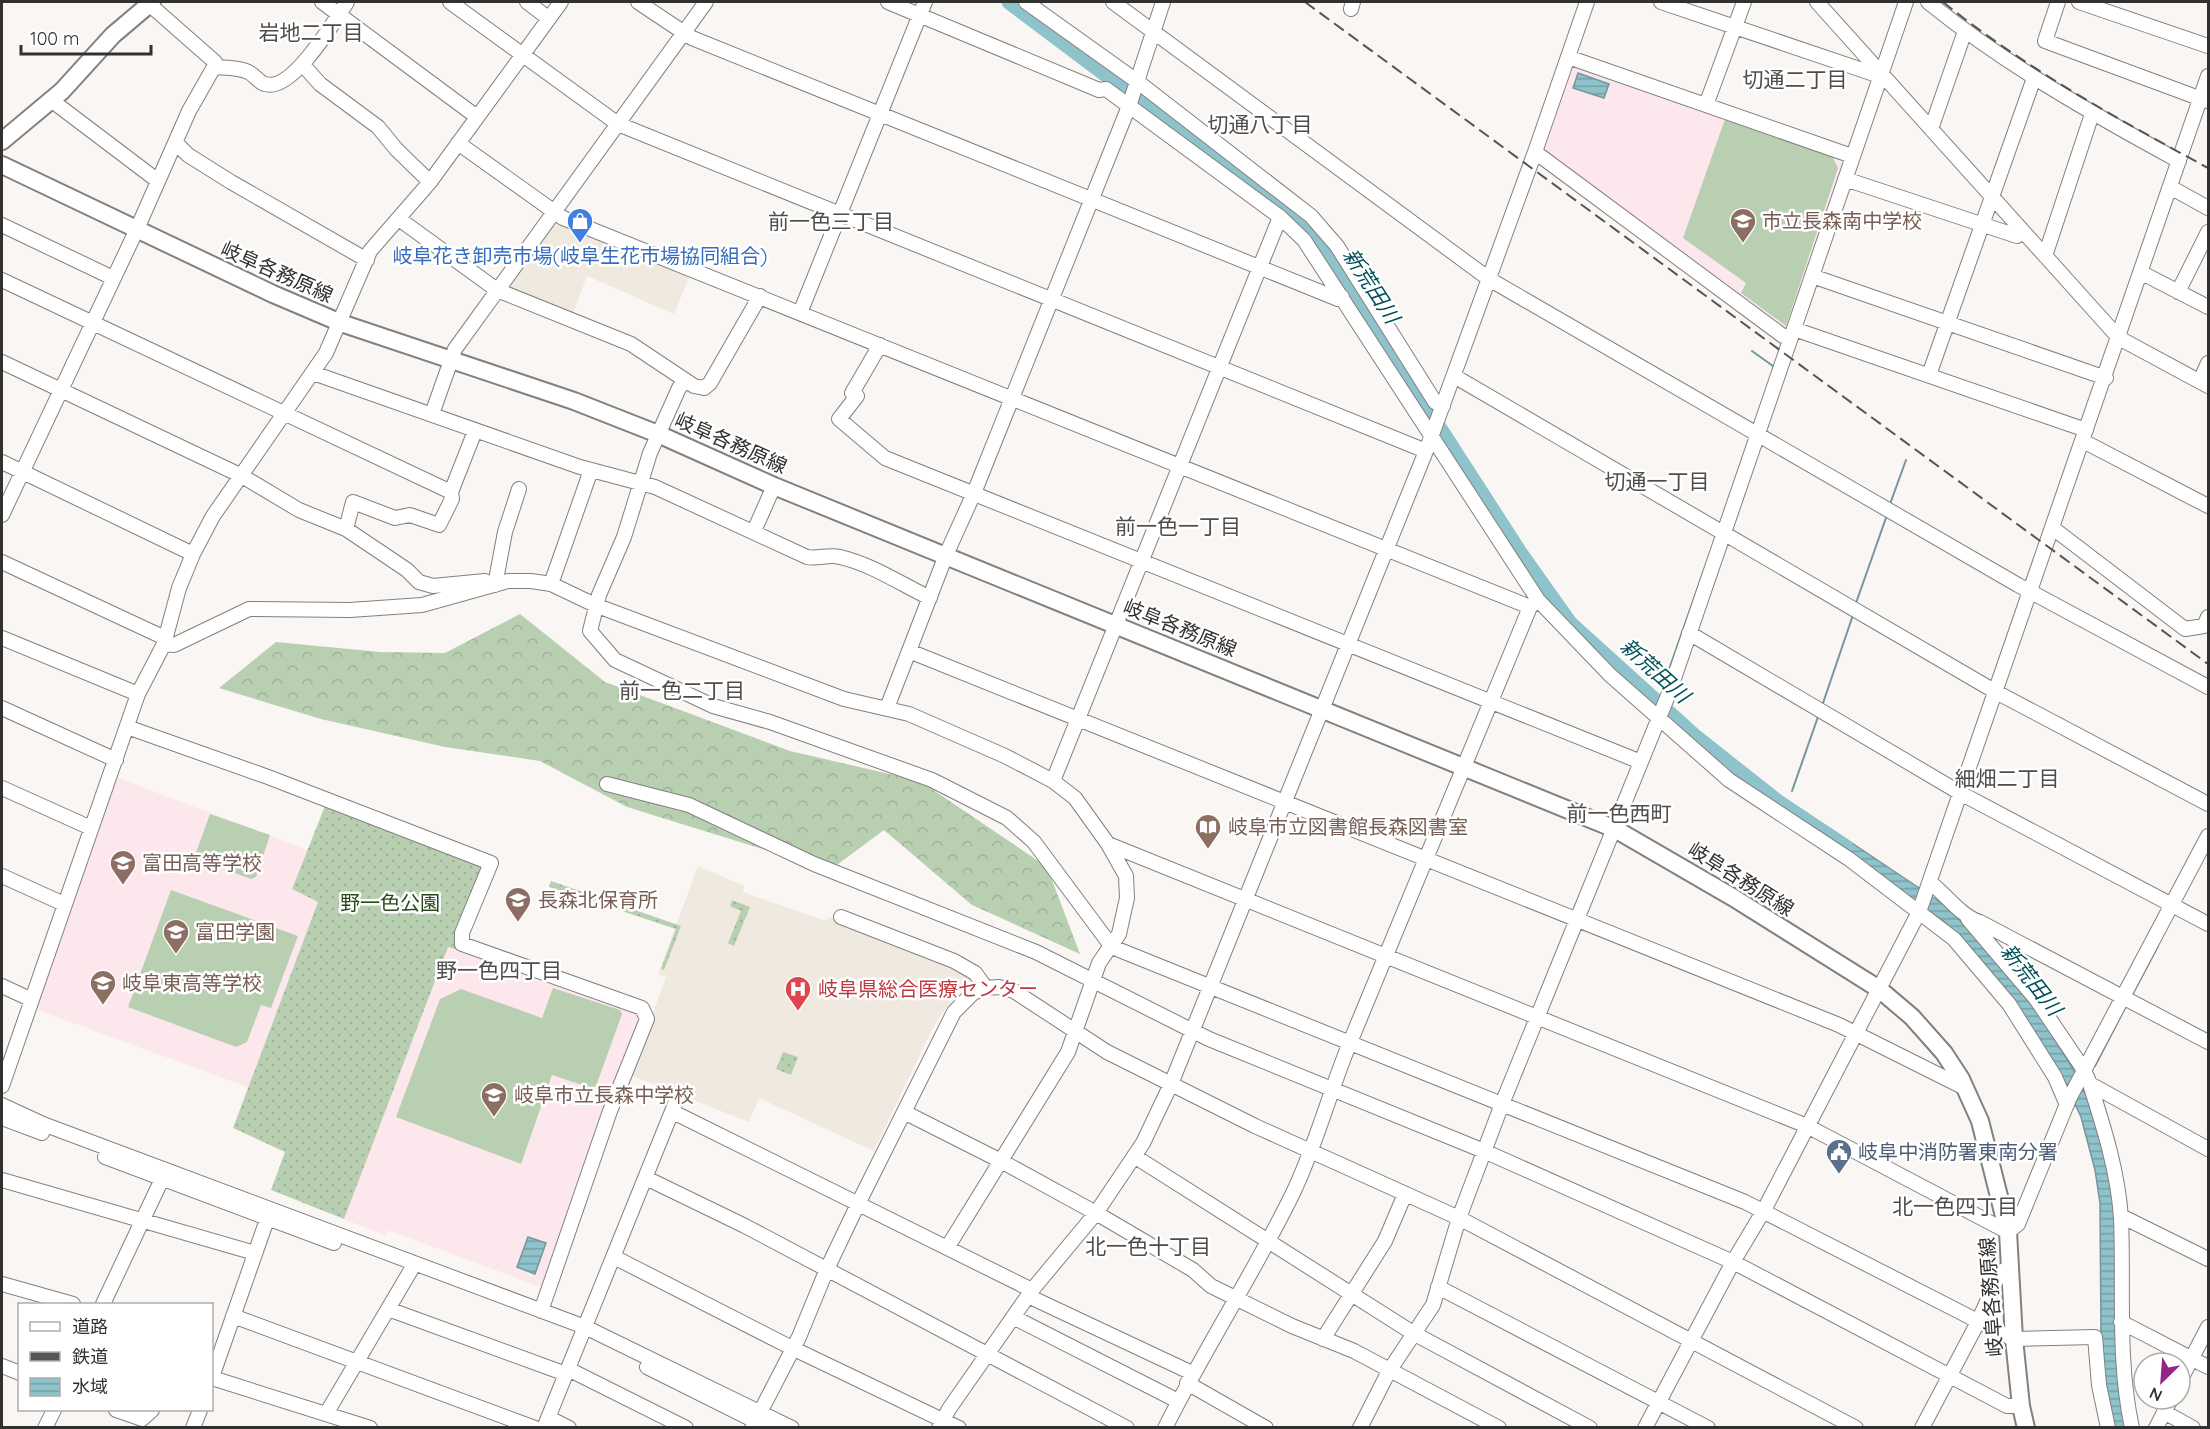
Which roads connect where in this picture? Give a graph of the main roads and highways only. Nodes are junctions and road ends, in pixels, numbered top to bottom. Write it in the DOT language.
graph roads {
  1 [pos="145,4"];
  2 [pos="2,141"];
  3 [pos="2,165"];
  4 [pos="2026,1428"];
  1 -- 2 [label="main road"];
  3 -- 4 [label="main road, 岐阜各務原線"];
}
